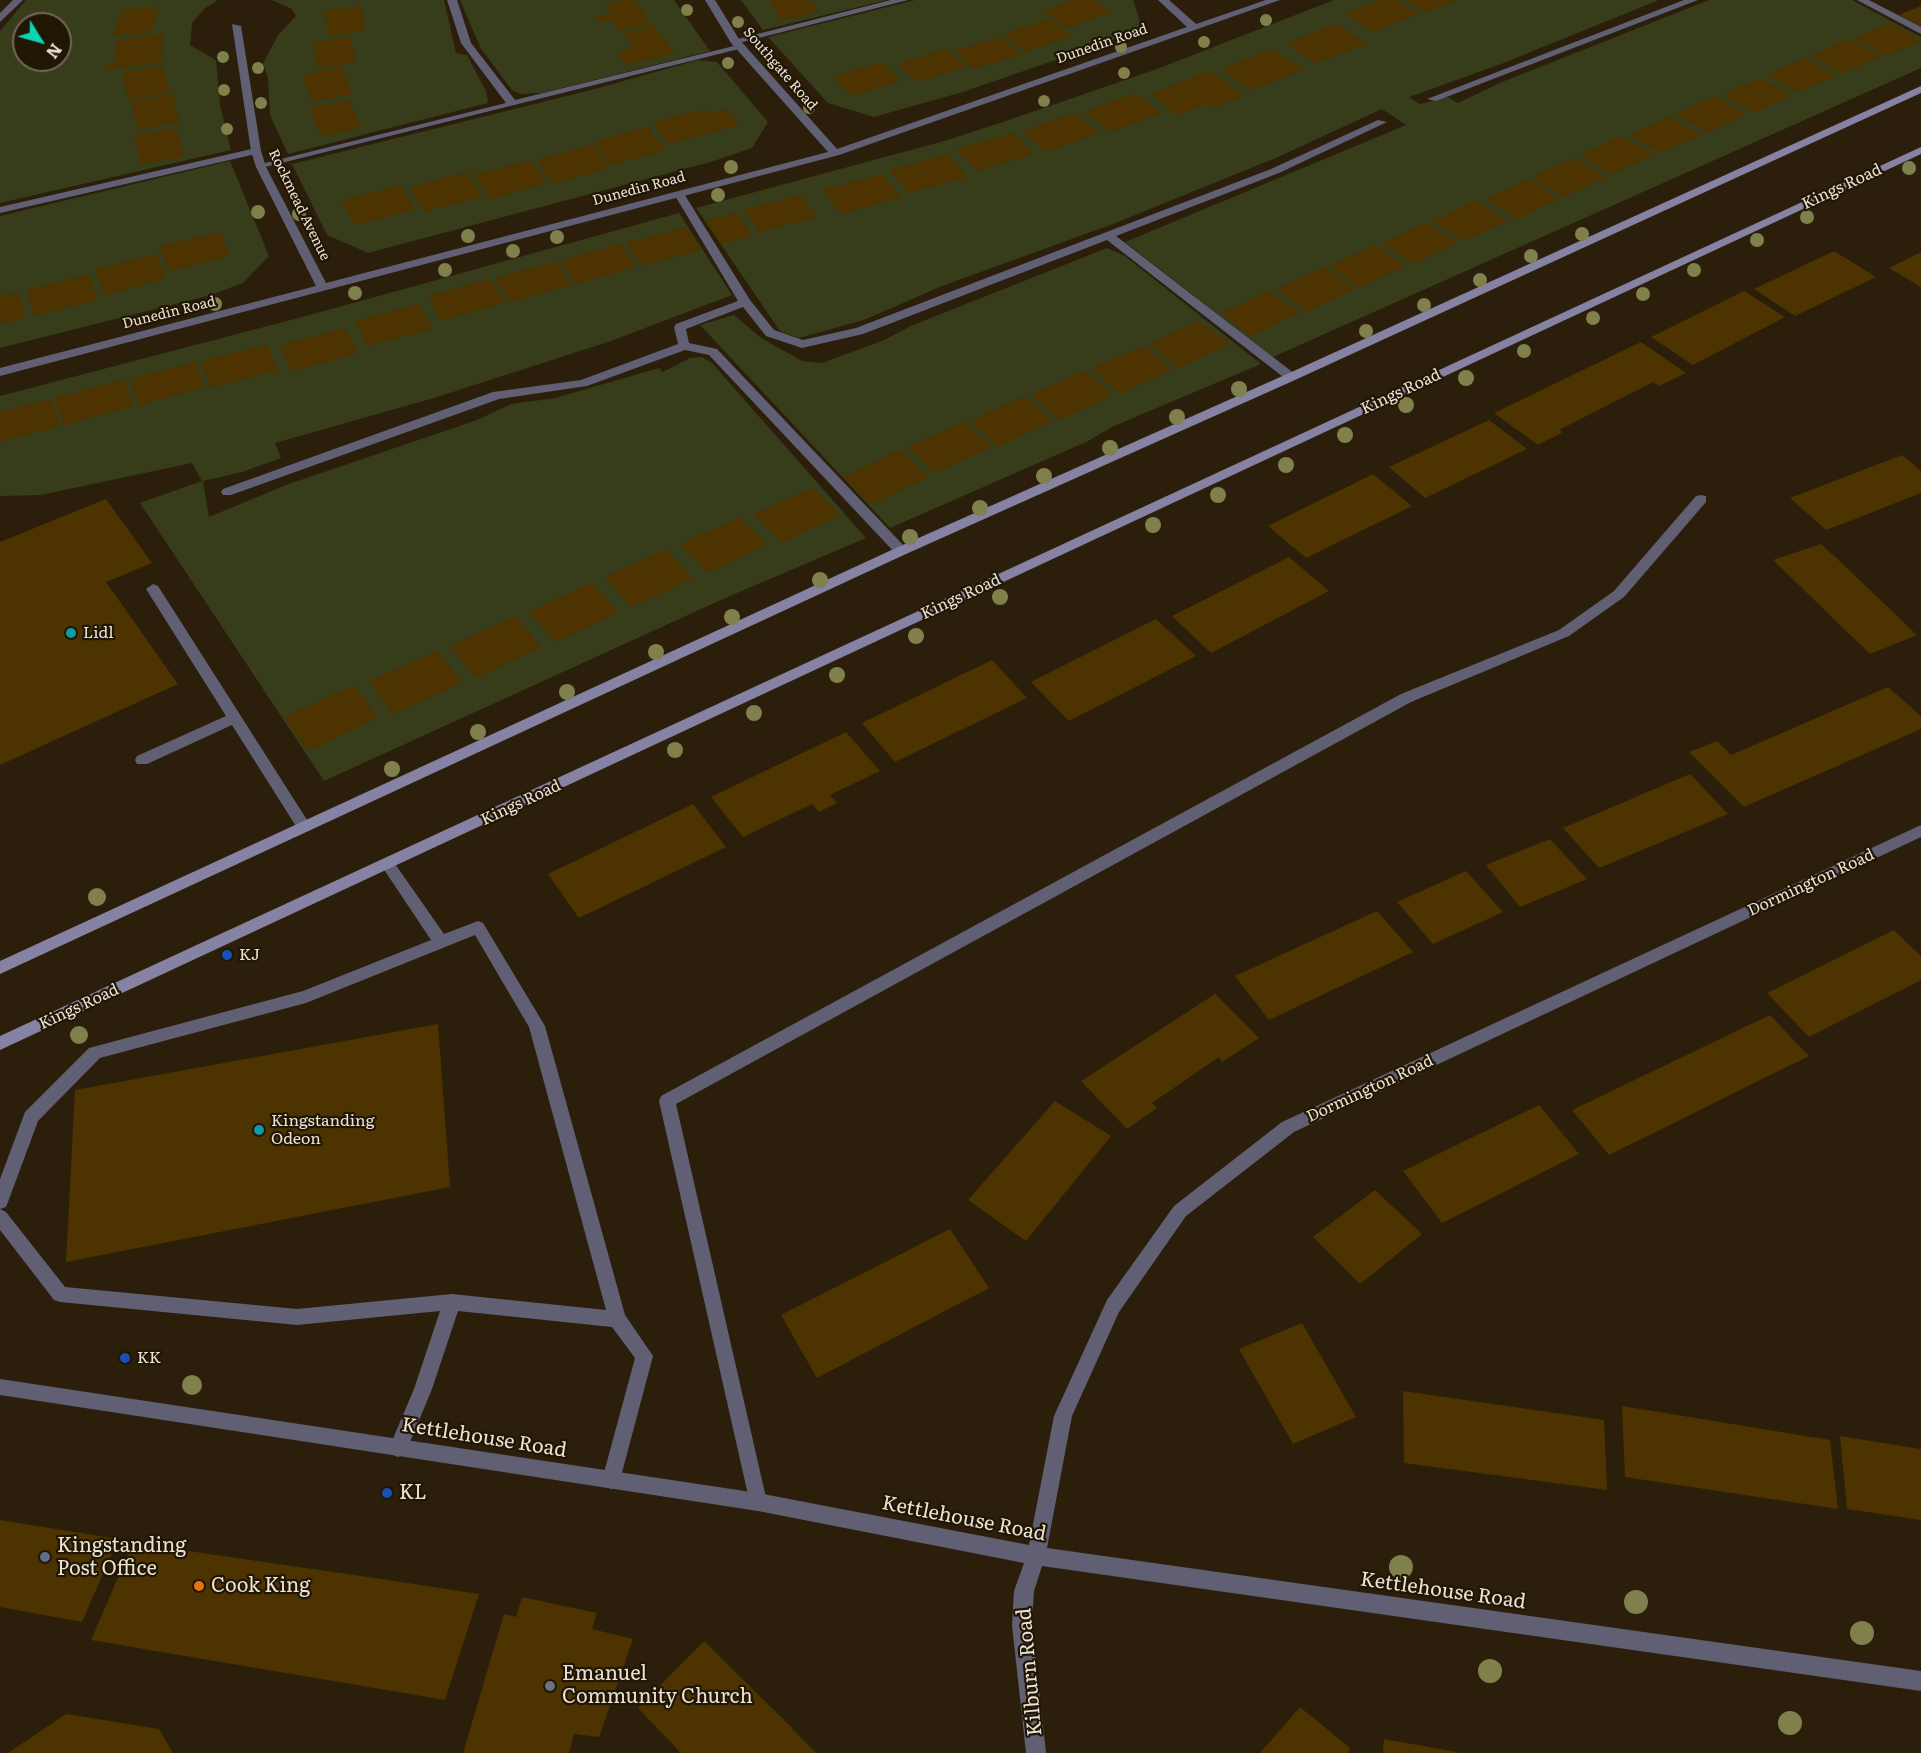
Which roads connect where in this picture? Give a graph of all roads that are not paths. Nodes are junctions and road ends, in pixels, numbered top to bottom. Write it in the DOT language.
graph roads {
  1 [pos="18,0"];
  2 [pos="452,0"];
  3 [pos="710,0"];
  4 [pos="903,0"];
  5 [pos="1163,0"];
  6 [pos="1275,0"];
  7 [pos="1693,0"];
  8 [pos="1862,0"];
  9 [pos="0,19"];
  10 [pos="236,26"];
  11 [pos="1194,28"];
  12 [pos="1921,32"];
  13 [pos="739,44"];
  14 [pos="1921,89"];
  15 [pos="1432,99"];
  16 [pos="512,103"];
  17 [pos="1382,122"];
  18 [pos="1921,150"];
  19 [pos="256,151"];
  20 [pos="836,153"];
  21 [pos="261,167"];
  22 [pos="679,194"];
  23 [pos="0,210"];
  24 [pos="1109,236"];
  25 [pos="323,289"];
  26 [pos="745,302"];
  27 [pos="684,346"];
  28 [pos="0,372"];
  29 [pos="1291,377"];
  30 [pos="227,492"];
  31 [pos="1701,499"];
  32 [pos="901,551"];
  33 [pos="153,589"];
  34 [pos="234,718"];
  35 [pos="142,760"];
  36 [pos="304,827"];
  37 [pos="1921,831"];
  38 [pos="388,865"];
  39 [pos="441,942"];
  40 [pos="0,968"];
  41 [pos="0,1043"];
  42 [pos="0,1202"];
  43 [pos="0,1217"];
  44 [pos="452,1302"];
  45 [pos="617,1319"];
  46 [pos="0,1387"];
  47 [pos="398,1448"];
  48 [pos="611,1480"];
  49 [pos="758,1502"];
  50 [pos="1036,1557"];
  51 [pos="1921,1681"];
  52 [pos="1036,1753"];
  1 -- 9 [label="street"];
  2 -- 16 [label="street"];
  3 -- 13 [label="street, Southgate Road"];
  4 -- 13 [label="street"];
  5 -- 11 [label="street"];
  6 -- 11 [label="street, Dunedin Road"];
  7 -- 15 [label="street"];
  8 -- 12 [label="street"];
  10 -- 19 [label="street, Rockmead Avenue"];
  11 -- 20 [label="street, Dunedin Road"];
  13 -- 16 [label="street"];
  13 -- 20 [label="street, Southgate Road"];
  14 -- 29 [label="main road"];
  16 -- 21 [label="street"];
  17 -- 24 [label="street"];
  18 -- 38 [label="main road, Kings Road"];
  19 -- 21 [label="street, Rockmead Avenue"];
  19 -- 23 [label="street"];
  20 -- 22 [label="street, Dunedin Road"];
  21 -- 25 [label="street, Rockmead Avenue"];
  22 -- 25 [label="street, Dunedin Road"];
  22 -- 26 [label="street"];
  24 -- 26 [label="street"];
  24 -- 29 [label="street"];
  25 -- 28 [label="street, Dunedin Road"];
  26 -- 27 [label="street"];
  27 -- 30 [label="street"];
  27 -- 32 [label="street"];
  29 -- 32 [label="main road"];
  31 -- 49 [label="street"];
  32 -- 36 [label="main road"];
  33 -- 34 [label="street"];
  34 -- 35 [label="street"];
  34 -- 36 [label="street"];
  36 -- 40 [label="main road"];
  37 -- 50 [label="street, Dormington Road"];
  38 -- 39 [label="street"];
  38 -- 41 [label="main road, Kings Road"];
  39 -- 42 [label="street"];
  39 -- 45 [label="street"];
  43 -- 44 [label="street"];
  44 -- 45 [label="street"];
  44 -- 47 [label="street"];
  45 -- 48 [label="street"];
  46 -- 47 [label="street, Kettlehouse Road"];
  47 -- 48 [label="street, Kettlehouse Road"];
  48 -- 49 [label="street, Kettlehouse Road"];
  49 -- 50 [label="street, Kettlehouse Road"];
  50 -- 51 [label="street, Kettlehouse Road"];
  50 -- 52 [label="street, Kilburn Road"];
}
